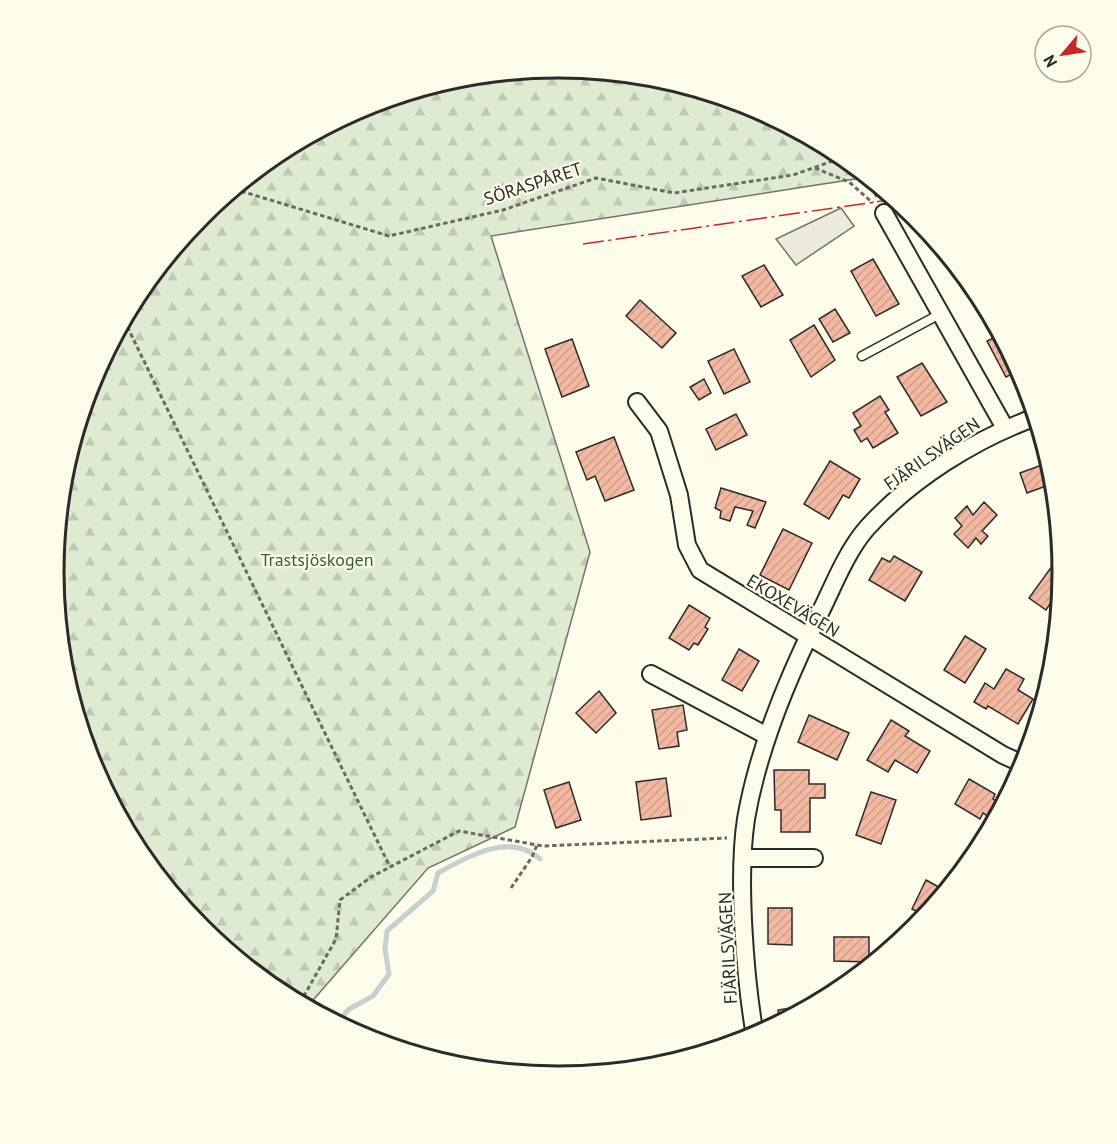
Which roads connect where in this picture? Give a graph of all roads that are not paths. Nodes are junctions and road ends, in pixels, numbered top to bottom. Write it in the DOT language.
graph roads {
  1 [pos="884,213"];
  2 [pos="940,314"];
  3 [pos="862,356"];
  4 [pos="637,402"];
  5 [pos="1028,420"];
  6 [pos="1005,428"];
  7 [pos="807,638"];
  8 [pos="651,674"];
  9 [pos="767,736"];
  10 [pos="1015,761"];
  11 [pos="744,858"];
  12 [pos="814,858"];
  13 [pos="754,1025"];
  1 -- 2 [label="street, FJÄRILSVÄGEN"];
  2 -- 3 [label="lane"];
  2 -- 6 [label="street, FJÄRILSVÄGEN"];
  4 -- 7 [label="street, EKOXEVÄGEN"];
  5 -- 6 [label="street, FJÄRILSVÄGEN"];
  6 -- 7 [label="street, FJÄRILSVÄGEN"];
  7 -- 9 [label="street, FJÄRILSVÄGEN"];
  7 -- 10 [label="street, EKOXEVÄGEN"];
  8 -- 9 [label="street"];
  9 -- 11 [label="street, FJÄRILSVÄGEN"];
  11 -- 12 [label="street"];
  11 -- 13 [label="street, FJÄRILSVÄGEN"];
}
